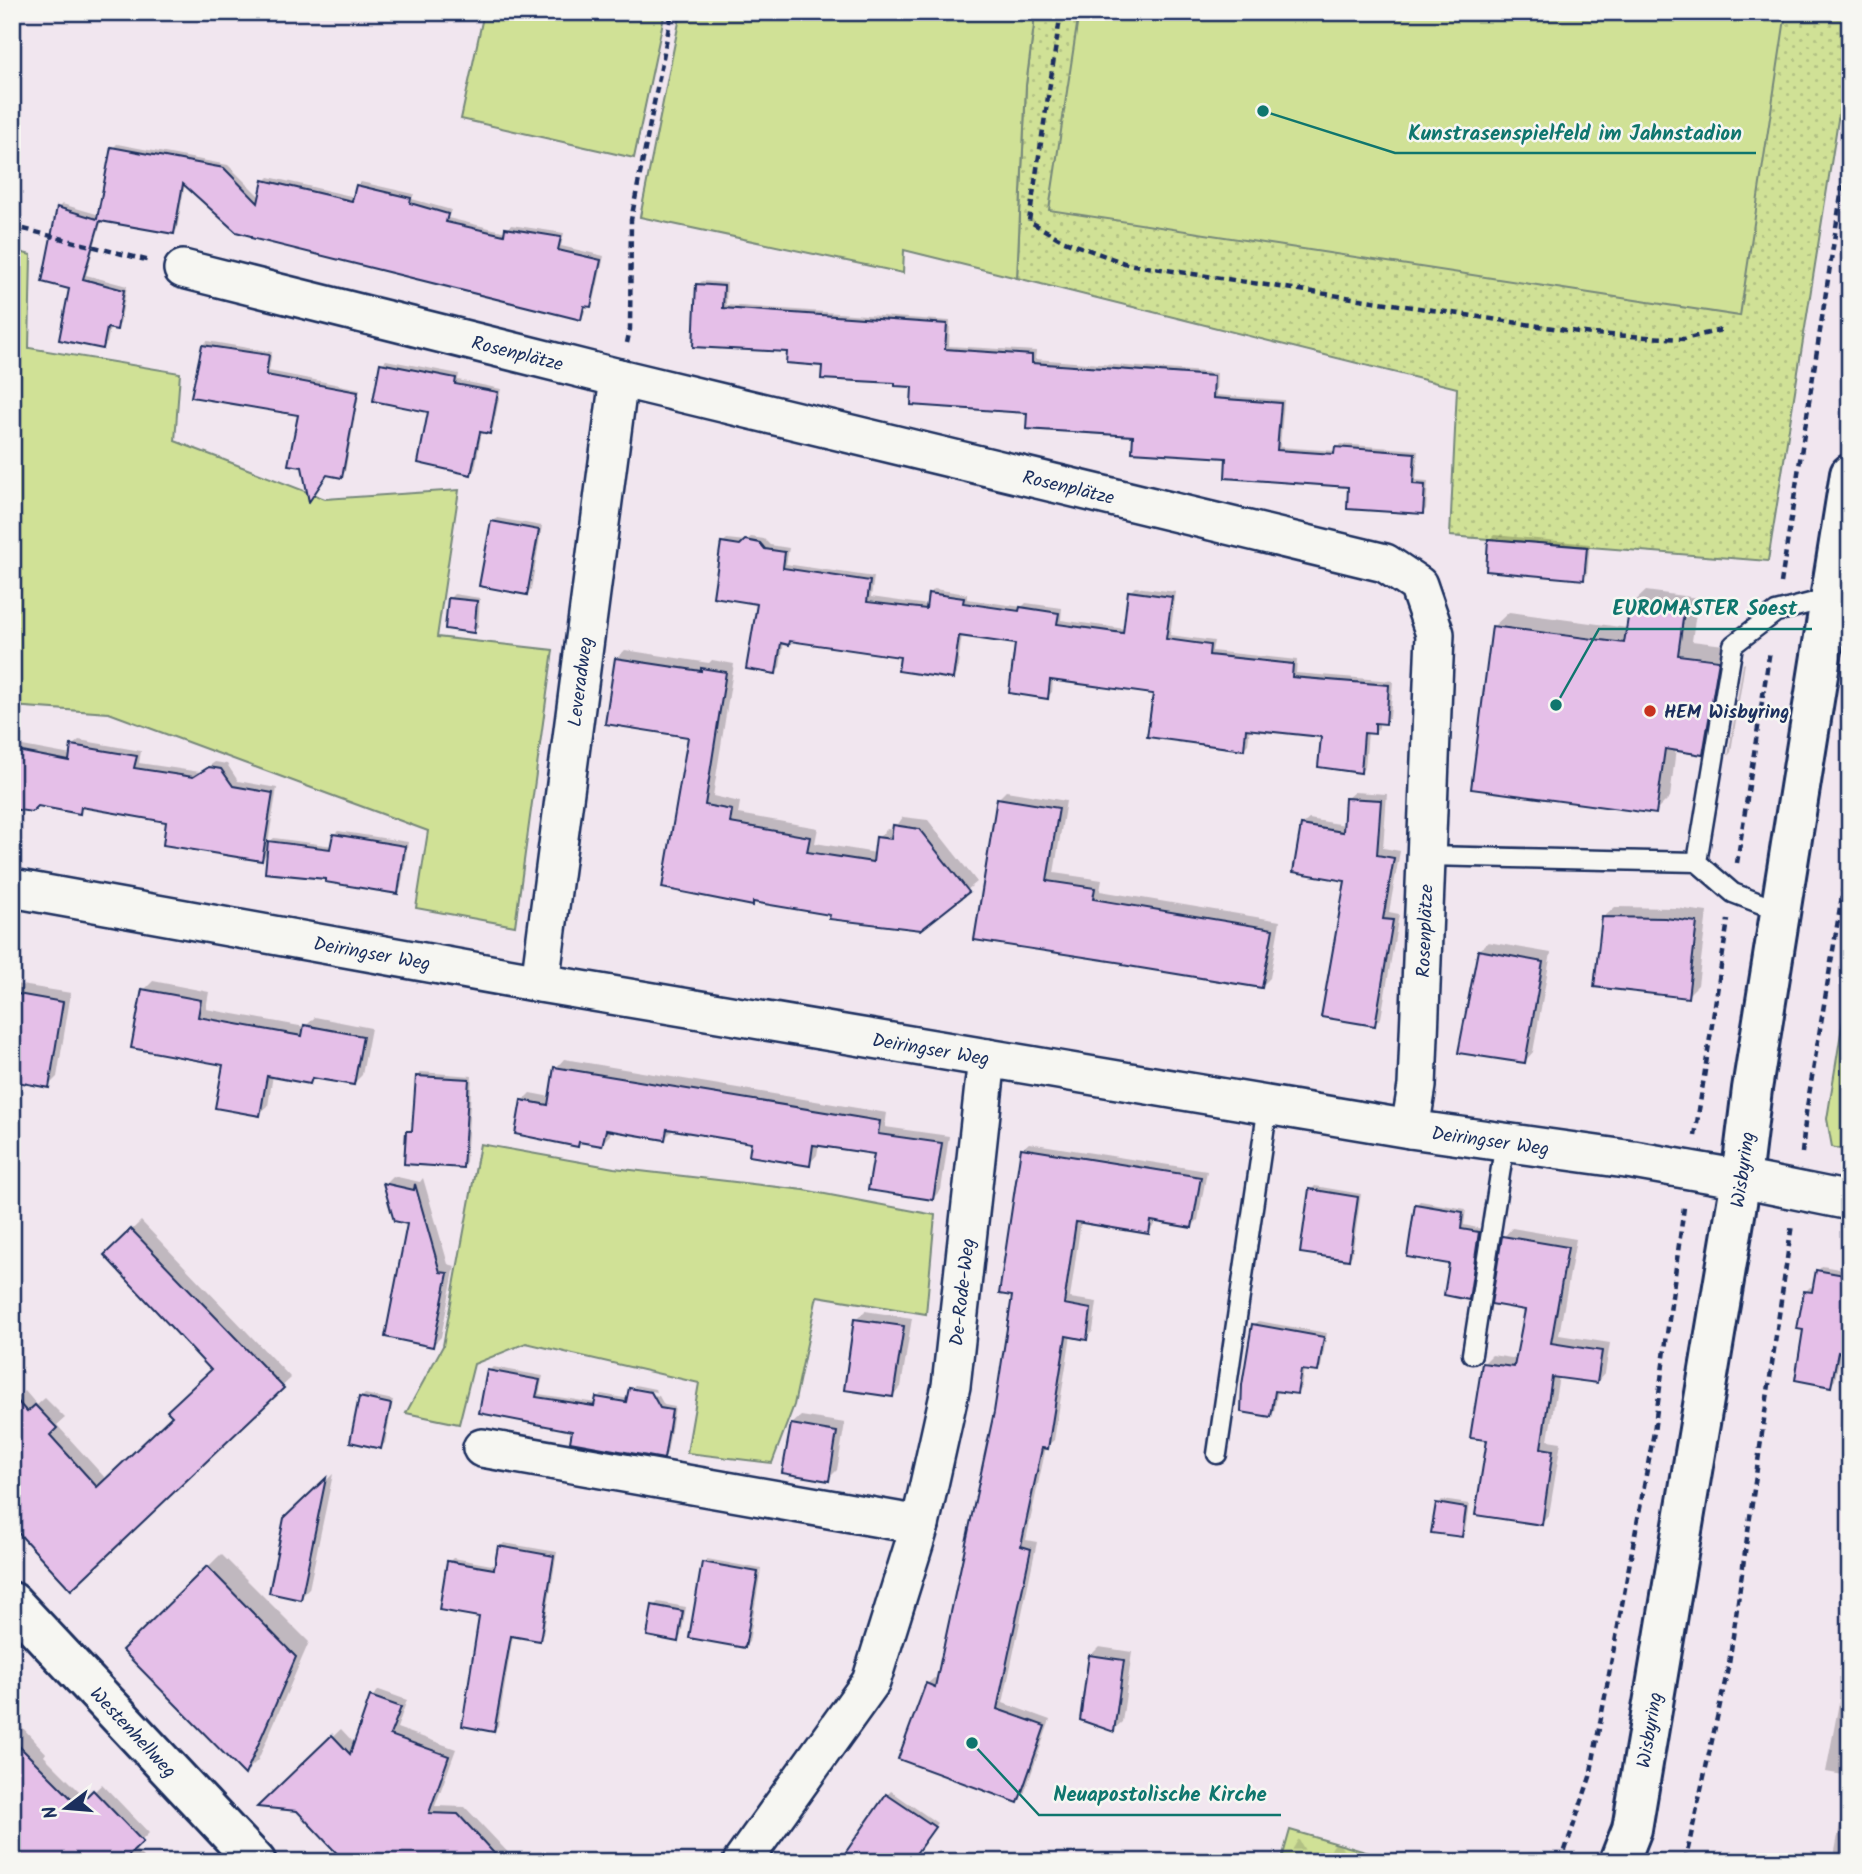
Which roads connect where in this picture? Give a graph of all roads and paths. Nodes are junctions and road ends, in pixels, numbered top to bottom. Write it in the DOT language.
graph roads {
  1 [pos="673,12"];
  2 [pos="1061,12"];
  3 [pos="12,226"];
  4 [pos="183,269"];
  5 [pos="1726,328"];
  6 [pos="619,378"];
  7 [pos="1850,474"];
  8 [pos="1830,598"];
  9 [pos="1850,848"];
  10 [pos="1426,856"];
  11 [pos="1697,862"];
  12 [pos="12,888"];
  13 [pos="1780,911"];
  14 [pos="540,983"];
  15 [pos="987,1058"];
  16 [pos="1268,1105"];
  17 [pos="1409,1129"];
  18 [pos="1505,1142"];
  19 [pos="1689,1171"];
  20 [pos="1741,1179"];
  21 [pos="1798,1191"];
  22 [pos="1850,1201"];
  23 [pos="1472,1354"];
  24 [pos="482,1448"];
  25 [pos="1217,1454"];
  26 [pos="920,1525"];
  27 [pos="12,1602"];
  28 [pos="256,1862"];
  29 [pos="742,1862"];
  30 [pos="1561,1862"];
  31 [pos="1619,1862"];
  32 [pos="1685,1862"];
  1 -- 6 [label="path"];
  2 -- 5 [label="path"];
  3 -- 4 [label="path"];
  4 -- 6 [label="street, Rosenplätze"];
  6 -- 10 [label="street, Rosenplätze"];
  6 -- 14 [label="street, Leveradweg"];
  7 -- 8 [label="main road, Wisbyring"];
  8 -- 11 [label="lane"];
  8 -- 13 [label="main road, Wisbyring"];
  9 -- 21 [label="path"];
  10 -- 11 [label="lane"];
  10 -- 17 [label="street, Rosenplätze"];
  11 -- 13 [label="lane"];
  12 -- 14 [label="street, Deiringser Weg"];
  13 -- 20 [label="main road, Wisbyring"];
  14 -- 15 [label="street, Deiringser Weg"];
  15 -- 16 [label="street, Deiringser Weg"];
  15 -- 26 [label="street, De-Rode-Weg"];
  16 -- 17 [label="street, Deiringser Weg"];
  16 -- 25 [label="lane"];
  17 -- 18 [label="street, Deiringser Weg"];
  18 -- 19 [label="street, Deiringser Weg"];
  18 -- 23 [label="lane"];
  19 -- 20 [label="street, Deiringser Weg"];
  19 -- 30 [label="path"];
  20 -- 21 [label="street, Deiringser Weg"];
  20 -- 31 [label="main road, Wisbyring"];
  21 -- 22 [label="street, Deiringser Weg"];
  21 -- 32 [label="path"];
  24 -- 26 [label="street"];
  26 -- 29 [label="street, De-Rode-Weg"];
  27 -- 28 [label="main road, Westenhellweg"];
}
